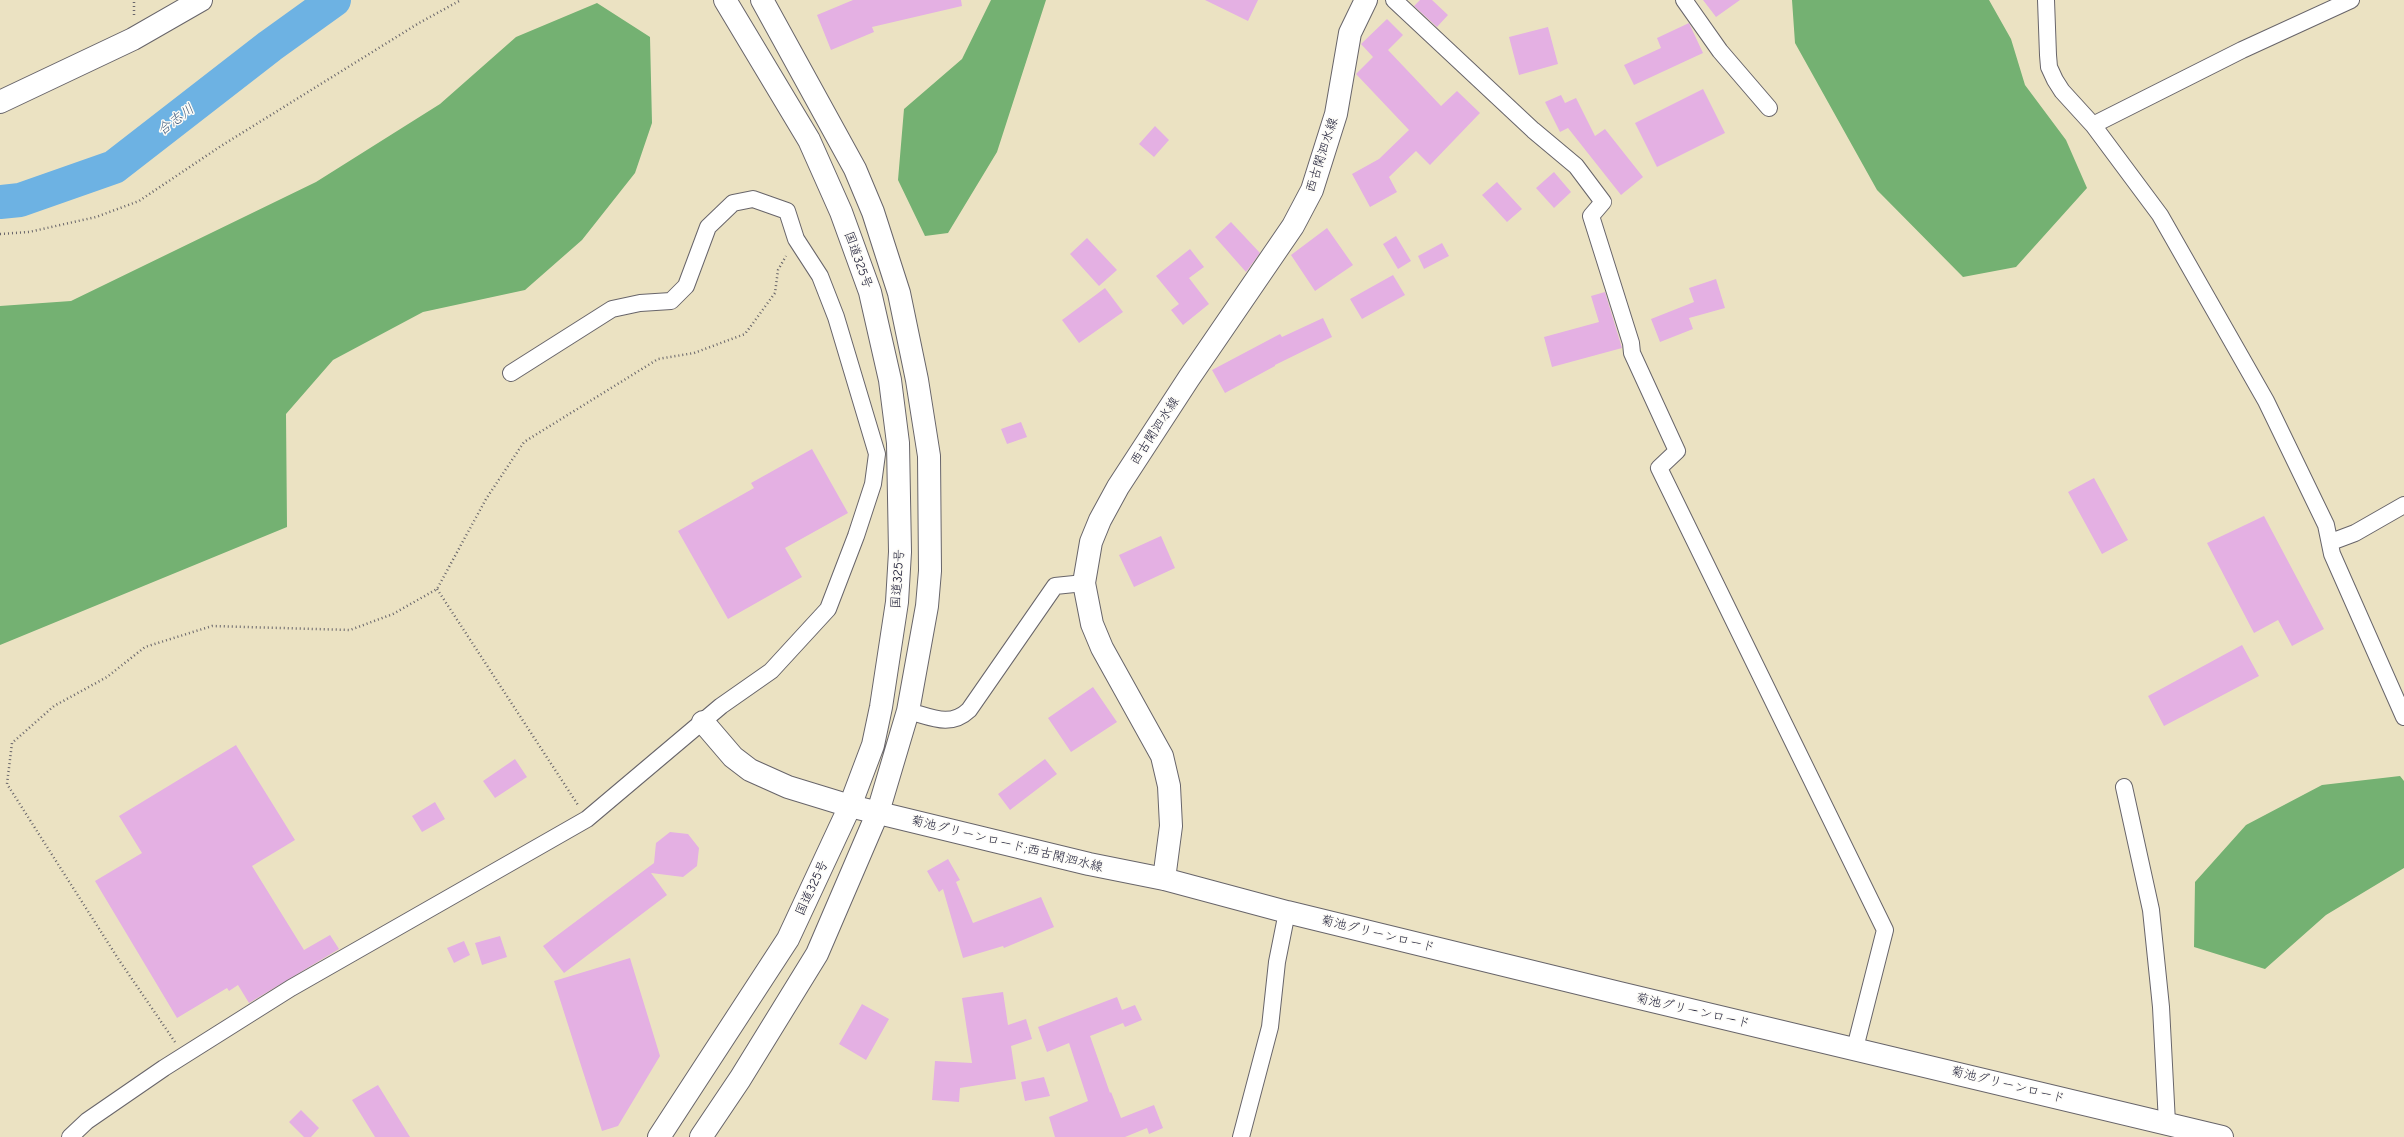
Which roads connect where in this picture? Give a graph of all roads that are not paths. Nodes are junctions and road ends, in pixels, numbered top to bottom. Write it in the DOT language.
graph roads {
  1 [pos="201,0"];
  2 [pos="725,0"];
  3 [pos="762,0"];
  4 [pos="1366,0"];
  5 [pos="1394,0"];
  6 [pos="1684,0"];
  7 [pos="2046,0"];
  8 [pos="2351,0"];
  9 [pos="0,102"];
  10 [pos="1769,108"];
  11 [pos="2093,125"];
  12 [pos="511,372"];
  13 [pos="2404,505"];
  14 [pos="2331,542"];
  15 [pos="1084,583"];
  16 [pos="908,711"];
  17 [pos="2404,717"];
  18 [pos="703,722"];
  19 [pos="2124,787"];
  20 [pos="850,806"];
  21 [pos="878,812"];
  22 [pos="1164,879"];
  23 [pos="1287,912"];
  24 [pos="1855,1048"];
  25 [pos="2177,1129"];
  26 [pos="70,1137"];
  27 [pos="659,1137"];
  28 [pos="702,1137"];
  29 [pos="1242,1137"];
  30 [pos="2222,1137"];
  1 -- 9 [label="main road"];
  2 -- 20 [label="main road, 国道325号"];
  3 -- 16 [label="main road"];
  4 -- 15 [label="main road, 西古閑泗水線"];
  5 -- 24 [label="street"];
  6 -- 10 [label="street"];
  7 -- 11 [label="street"];
  8 -- 11 [label="street"];
  11 -- 14 [label="street"];
  12 -- 18 [label="street"];
  13 -- 14 [label="street"];
  14 -- 17 [label="street"];
  15 -- 16 [label="street"];
  15 -- 22 [label="main road, 西古閑泗水線"];
  16 -- 21 [label="main road"];
  18 -- 20 [label="main road, 菊池グリーンロード;西古閑泗水線"];
  18 -- 26 [label="street"];
  19 -- 25 [label="street"];
  20 -- 21 [label="main road, 菊池グリーンロード;西古閑泗水線"];
  20 -- 27 [label="main road, 国道325号"];
  21 -- 22 [label="main road, 菊池グリーンロード;西古閑泗水線"];
  21 -- 28 [label="main road"];
  22 -- 23 [label="main road, 菊池グリーンロード"];
  23 -- 24 [label="main road, 菊池グリーンロード"];
  23 -- 29 [label="street"];
  24 -- 25 [label="main road, 菊池グリーンロード"];
  25 -- 30 [label="main road, 菊池グリーンロード"];
}
